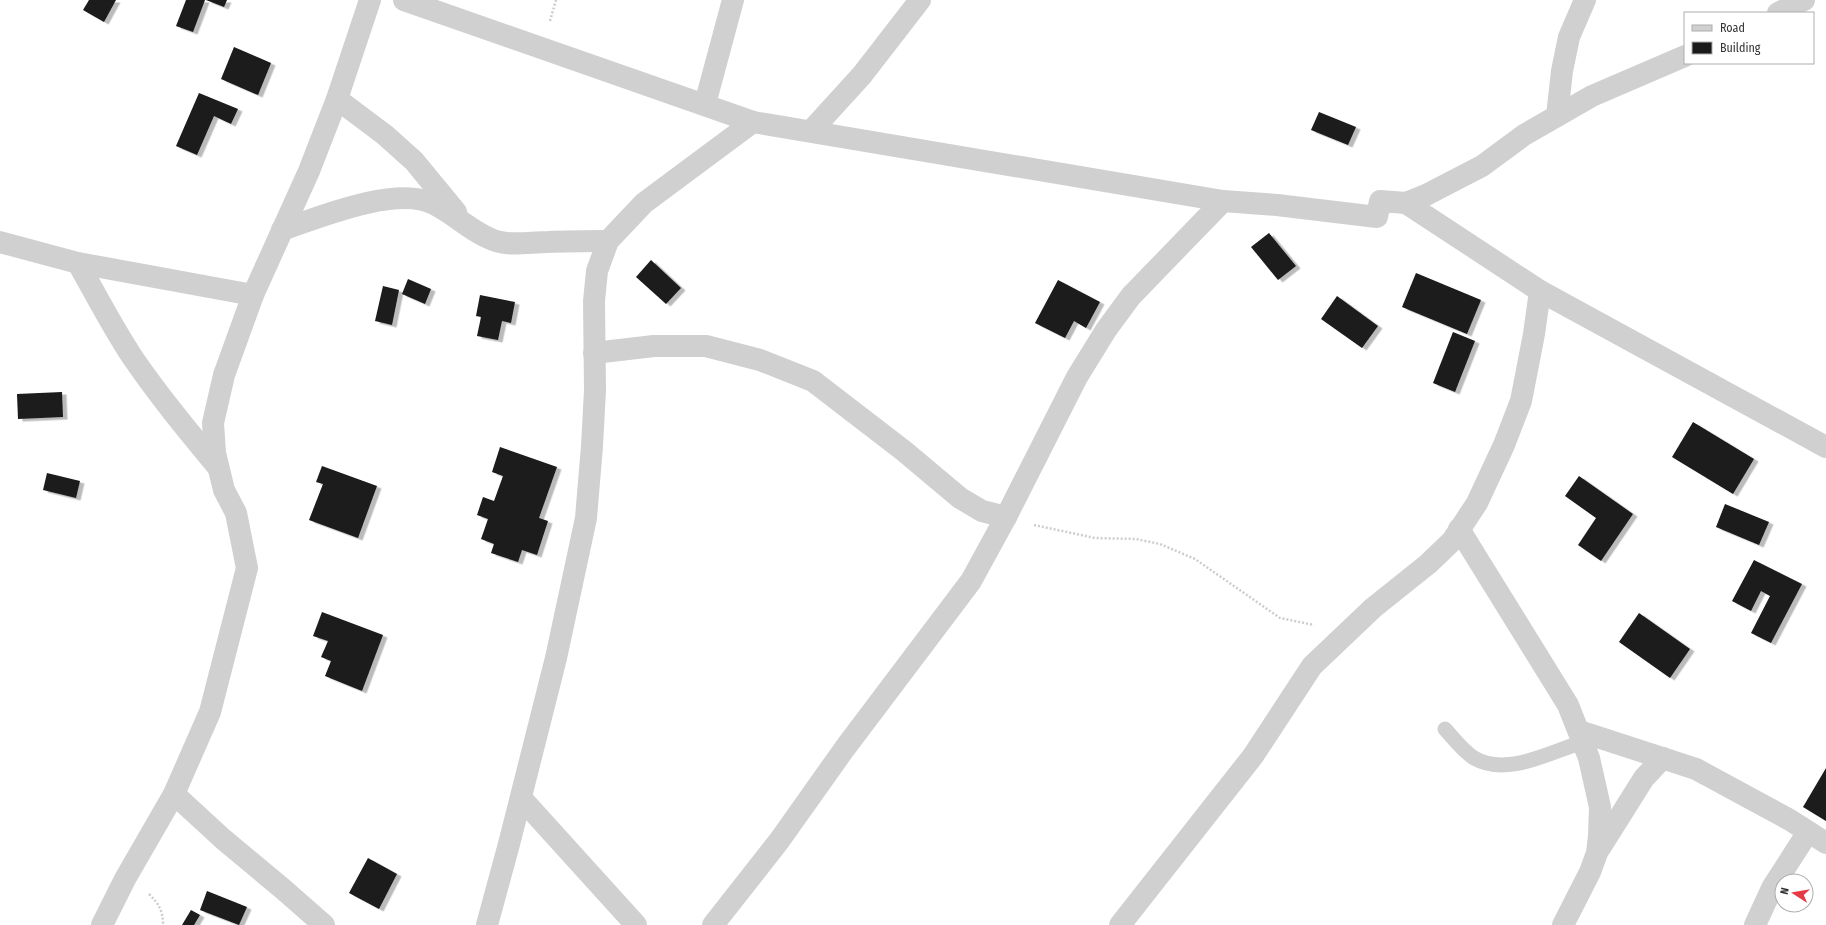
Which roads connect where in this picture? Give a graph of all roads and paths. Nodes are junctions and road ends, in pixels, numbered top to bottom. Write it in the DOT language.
graph roads {
  1 [pos="370,0"];
  2 [pos="404,0"];
  3 [pos="733,0"];
  4 [pos="920,0"];
  5 [pos="1585,0"];
  6 [pos="1804,0"];
  7 [pos="1780,12"];
  8 [pos="1684,56"];
  9 [pos="337,99"];
  10 [pos="705,104"];
  11 [pos="1557,116"];
  12 [pos="753,122"];
  13 [pos="811,131"];
  14 [pos="1223,201"];
  15 [pos="1406,203"];
  16 [pos="462,220"];
  17 [pos="282,230"];
  18 [pos="608,241"];
  19 [pos="0,242"];
  20 [pos="78,263"];
  21 [pos="1540,291"];
  22 [pos="253,295"];
  23 [pos="594,353"];
  24 [pos="1826,446"];
  25 [pos="218,468"];
  26 [pos="1006,518"];
  27 [pos="1460,529"];
  28 [pos="1351,629"];
  29 [pos="1445,729"];
  30 [pos="1581,736"];
  31 [pos="1663,758"];
  32 [pos="174,794"];
  33 [pos="521,798"];
  34 [pos="1808,832"];
  35 [pos="1826,843"];
  36 [pos="1597,853"];
  37 [pos="125,879"];
  38 [pos="102,925"];
  39 [pos="163,925"];
  40 [pos="324,925"];
  41 [pos="487,925"];
  42 [pos="636,925"];
  43 [pos="713,925"];
  44 [pos="1120,925"];
  45 [pos="1563,925"];
  46 [pos="1755,925"];
  1 -- 9 [label="street"];
  2 -- 10 [label="street"];
  3 -- 10 [label="street"];
  4 -- 13 [label="street"];
  5 -- 11 [label="street"];
  6 -- 7 [label="street"];
  8 -- 11 [label="street"];
  9 -- 16 [label="street"];
  9 -- 17 [label="street"];
  10 -- 12 [label="street"];
  11 -- 15 [label="street"];
  12 -- 13 [label="street"];
  12 -- 18 [label="street"];
  13 -- 14 [label="street"];
  14 -- 15 [label="street"];
  14 -- 26 [label="street"];
  15 -- 21 [label="street"];
  16 -- 17 [label="street"];
  16 -- 18 [label="street"];
  17 -- 22 [label="street"];
  18 -- 23 [label="street"];
  19 -- 20 [label="street"];
  20 -- 22 [label="street"];
  20 -- 25 [label="street"];
  21 -- 24 [label="street"];
  21 -- 27 [label="street"];
  22 -- 25 [label="street"];
  23 -- 26 [label="street"];
  23 -- 33 [label="street"];
  25 -- 32 [label="street"];
  26 -- 28 [label="path"];
  26 -- 43 [label="street"];
  27 -- 28 [label="street"];
  27 -- 30 [label="street"];
  28 -- 44 [label="street"];
  29 -- 30 [label="lane"];
  30 -- 31 [label="street"];
  30 -- 36 [label="street"];
  31 -- 34 [label="street"];
  31 -- 36 [label="street"];
  32 -- 37 [label="street"];
  32 -- 40 [label="street"];
  33 -- 41 [label="street"];
  33 -- 42 [label="street"];
  34 -- 35 [label="street"];
  34 -- 46 [label="street"];
  36 -- 45 [label="street"];
  37 -- 38 [label="street"];
  37 -- 39 [label="path"];
}
